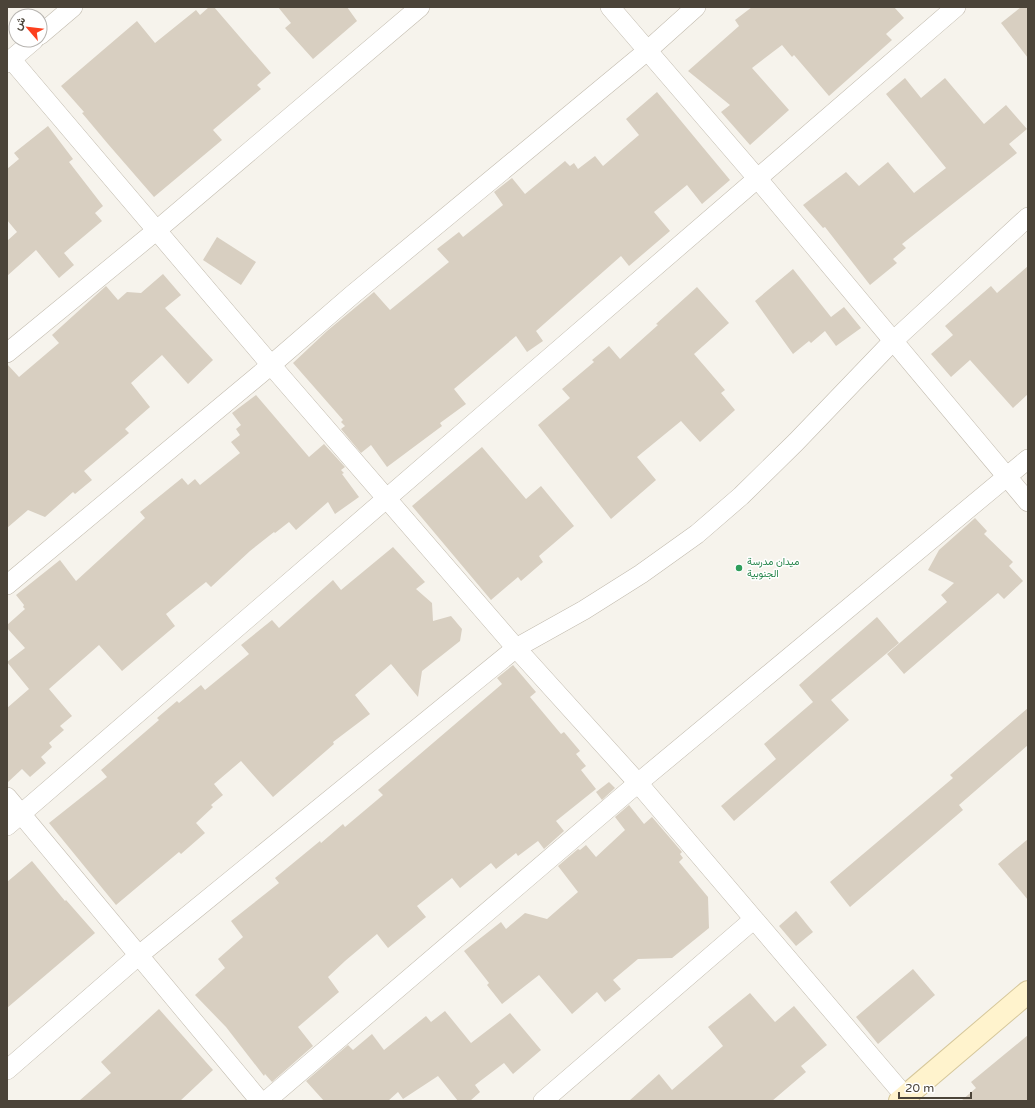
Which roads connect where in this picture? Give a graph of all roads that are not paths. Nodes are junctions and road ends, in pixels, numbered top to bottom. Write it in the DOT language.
graph roads {
  1 [pos="73,7"];
  2 [pos="420,7"];
  3 [pos="610,7"];
  4 [pos="696,7"];
  5 [pos="956,7"];
  6 [pos="48,28"];
  7 [pos="24,48"];
  8 [pos="647,50"];
  9 [pos="9,61"];
  10 [pos="758,178"];
  11 [pos="1028,216"];
  12 [pos="157,230"];
  13 [pos="892,342"];
  14 [pos="7,352"];
  15 [pos="270,365"];
  16 [pos="1028,459"];
  17 [pos="1008,477"];
  18 [pos="386,499"];
  19 [pos="1028,502"];
  20 [pos="7,585"];
  21 [pos="516,648"];
  22 [pos="638,783"];
  23 [pos="7,797"];
  24 [pos="14,820"];
  25 [pos="753,920"];
  26 [pos="138,956"];
  27 [pos="1028,992"];
  28 [pos="7,1070"];
  29 [pos="905,1099"];
  30 [pos="260,1101"];
  31 [pos="266,1101"];
  32 [pos="543,1101"];
  1 -- 6 [label="street"];
  2 -- 12 [label="street"];
  3 -- 8 [label="street"];
  4 -- 8 [label="street"];
  5 -- 10 [label="street"];
  7 -- 9 [label="street"];
  8 -- 10 [label="street"];
  8 -- 15 [label="street"];
  9 -- 12 [label="street"];
  10 -- 13 [label="street"];
  10 -- 18 [label="street"];
  11 -- 13 [label="street"];
  12 -- 14 [label="street"];
  12 -- 15 [label="street"];
  13 -- 17 [label="street"];
  13 -- 21 [label="street"];
  15 -- 18 [label="street"];
  15 -- 20 [label="street"];
  16 -- 17 [label="street"];
  17 -- 19 [label="street"];
  17 -- 22 [label="street"];
  18 -- 21 [label="street"];
  18 -- 24 [label="street"];
  21 -- 22 [label="street"];
  21 -- 26 [label="street"];
  22 -- 25 [label="street"];
  22 -- 31 [label="street"];
  23 -- 24 [label="street"];
  24 -- 26 [label="street"];
  25 -- 29 [label="street"];
  25 -- 32 [label="street"];
  26 -- 28 [label="street"];
  26 -- 30 [label="street"];
  27 -- 29 [label="street"];
}
